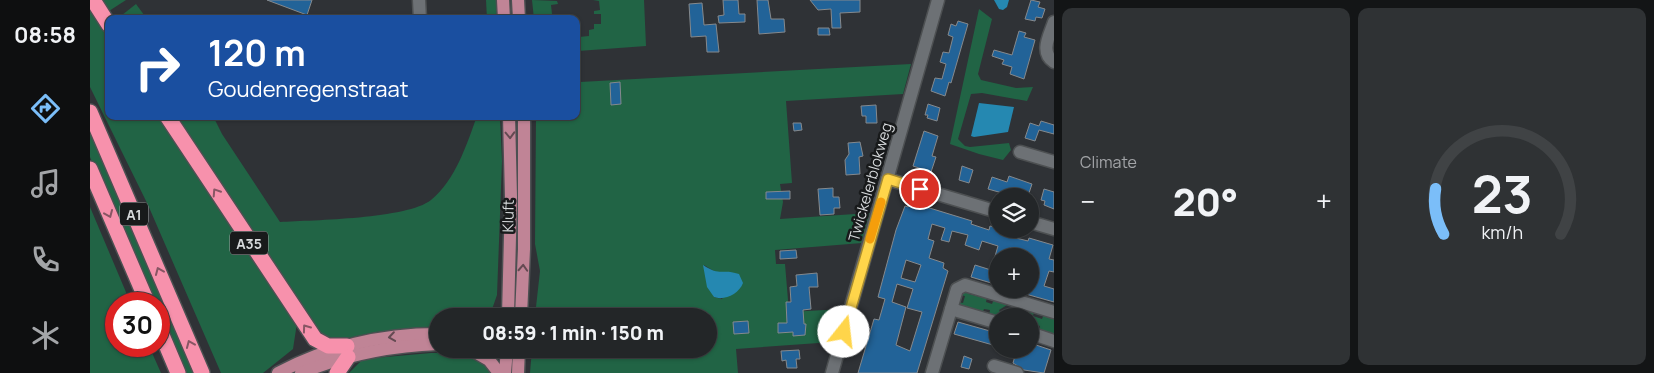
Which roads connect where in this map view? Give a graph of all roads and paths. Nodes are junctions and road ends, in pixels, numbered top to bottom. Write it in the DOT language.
graph roads {
  1 [pos="93,0"];
  2 [pos="419,0"];
  3 [pos="503,0"];
  4 [pos="518,0"];
  5 [pos="938,0"];
  6 [pos="420,15"];
  7 [pos="504,15"];
  8 [pos="519,15"];
  9 [pos="105,19"];
  10 [pos="1054,22"];
  11 [pos="1050,58"];
  12 [pos="90,112"];
  13 [pos="170,120"];
  14 [pos="509,120"];
  15 [pos="524,120"];
  16 [pos="1020,152"];
  17 [pos="1054,162"];
  18 [pos="90,169"];
  19 [pos="888,179"];
  20 [pos="989,209"];
  21 [pos="1039,225"];
  22 [pos="1054,229"];
  23 [pos="143,292"];
  24 [pos="508,308"];
  25 [pos="521,308"];
  26 [pos="951,309"];
  27 [pos="1054,312"];
  28 [pos="989,320"];
  29 [pos="429,334"];
  30 [pos="1039,336"];
  31 [pos="1054,341"];
  32 [pos="429,345"];
  33 [pos="347,351"];
  34 [pos="170,354"];
  35 [pos="486,358"];
  36 [pos="506,358"];
  37 [pos="519,358"];
  38 [pos="994,366"];
  39 [pos="178,373"];
  40 [pos="202,373"];
  41 [pos="278,373"];
  42 [pos="300,373"];
  43 [pos="337,373"];
  44 [pos="498,373"];
  45 [pos="505,373"];
  46 [pos="518,373"];
  47 [pos="832,373"];
  48 [pos="932,373"];
  49 [pos="1017,373"];
  1 -- 9 [label="highway"];
  2 -- 6 [label="street"];
  3 -- 7 [label="main road"];
  4 -- 8 [label="main road"];
  5 -- 19 [label="street, Twickelerblokweg"];
  10 -- 11 [label="street"];
  40 -- 12 [label="highway, A1, one-way"];
  33 -- 13 [label="highway, A35, one-way"];
  14 -- 24 [label="main road, Kluft, one-way"];
  25 -- 15 [label="main road, Kluft, one-way"];
  16 -- 17 [label="street"];
  18 -- 23 [label="highway, A1, one-way"];
  19 -- 20 [label="street"];
  19 -- 47 [label="street, Twickelerblokweg"];
  21 -- 22 [label="street"];
  26 -- 27 [label="street"];
  26 -- 28 [label="street"];
  26 -- 48 [label="street"];
  29 -- 33 [label="main road, one-way"];
  30 -- 31 [label="street"];
  32 -- 33 [label="main road"];
  33 -- 41 [label="main road"];
  33 -- 42 [label="main road"];
  33 -- 43 [label="highway"];
  34 -- 39 [label="highway"];
  35 -- 44 [label="main road"];
  36 -- 45 [label="main road"];
  37 -- 46 [label="main road"];
  38 -- 49 [label="street"];
}
